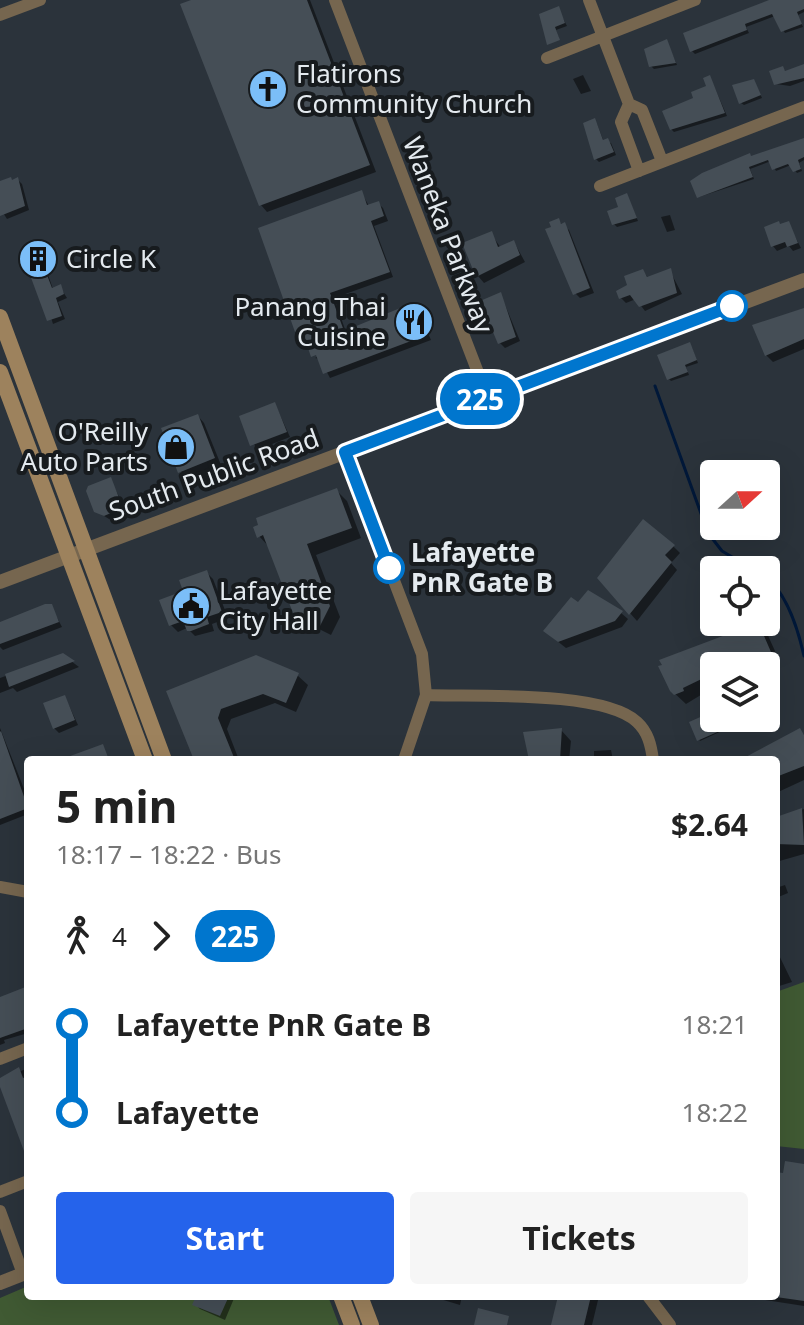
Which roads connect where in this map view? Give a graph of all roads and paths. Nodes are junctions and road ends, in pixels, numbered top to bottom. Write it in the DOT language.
graph roads {
  1 [pos="40,0"];
  2 [pos="335,0"];
  3 [pos="589,0"];
  4 [pos="695,0"];
  5 [pos="0,15"];
  6 [pos="603,35"];
  7 [pos="547,58"];
  8 [pos="629,104"];
  9 [pos="804,107"];
  10 [pos="662,161"];
  11 [pos="639,171"];
  12 [pos="600,186"];
  13 [pos="804,280"];
  14 [pos="0,317"];
  15 [pos="0,372"];
  16 [pos="487,396"];
  17 [pos="345,452"];
  18 [pos="78,551"];
  19 [pos="0,582"];
  20 [pos="426,695"];
  21 [pos="144,756"];
  22 [pos="162,756"];
  23 [pos="405,756"];
  24 [pos="652,756"];
  25 [pos="0,887"];
  26 [pos="24,891"];
  27 [pos="24,1050"];
  28 [pos="0,1059"];
  29 [pos="24,1183"];
  30 [pos="0,1192"];
  31 [pos="0,1211"];
  32 [pos="24,1268"];
  33 [pos="24,1274"];
  34 [pos="0,1283"];
  35 [pos="343,1300"];
  36 [pos="362,1300"];
  37 [pos="651,1300"];
  38 [pos="352,1325"];
  39 [pos="371,1325"];
  40 [pos="670,1325"];
  1 -- 5 [label="street"];
  2 -- 16 [label="street, Waneka Parkway"];
  3 -- 6 [label="street"];
  4 -- 6 [label="street"];
  6 -- 7 [label="street"];
  6 -- 8 [label="street"];
  8 -- 10 [label="street"];
  8 -- 11 [label="street"];
  9 -- 10 [label="street"];
  10 -- 11 [label="street"];
  11 -- 12 [label="street"];
  13 -- 16 [label="street, South Public Road"];
  14 -- 18 [label="main road"];
  15 -- 18 [label="main road"];
  16 -- 17 [label="street, South Public Road"];
  17 -- 18 [label="street, South Public Road"];
  17 -- 20 [label="street"];
  18 -- 19 [label="street, South Public Road"];
  18 -- 21 [label="main road"];
  18 -- 22 [label="main road"];
  20 -- 23 [label="street"];
  20 -- 24 [label="street"];
  25 -- 26 [label="street"];
  27 -- 28 [label="street"];
  29 -- 30 [label="street"];
  31 -- 32 [label="street"];
  33 -- 34 [label="street"];
  35 -- 38 [label="main road"];
  36 -- 39 [label="main road"];
  37 -- 40 [label="street"];
}
